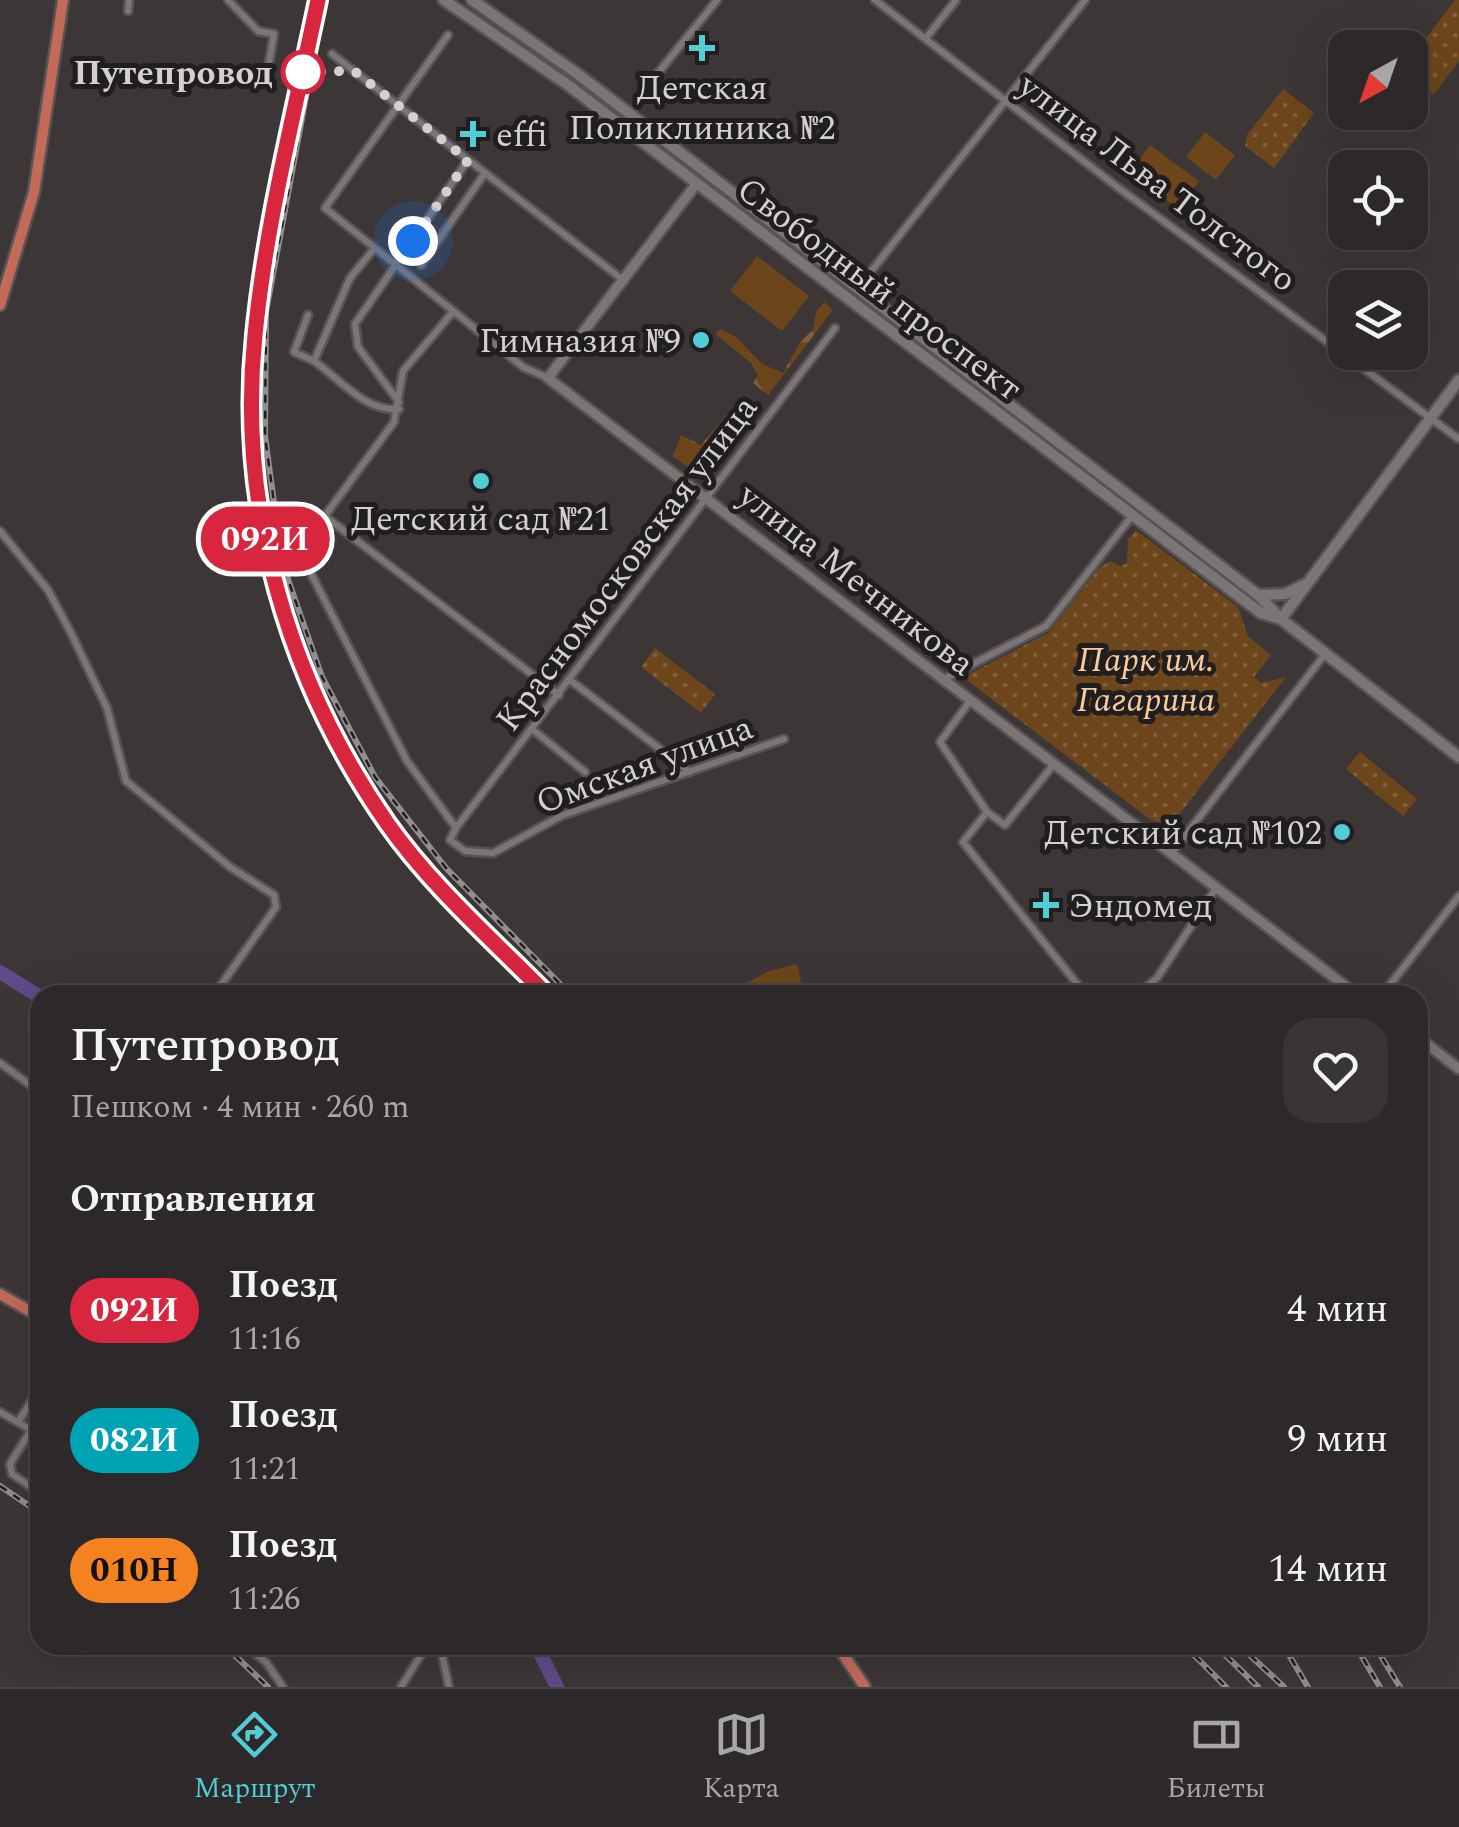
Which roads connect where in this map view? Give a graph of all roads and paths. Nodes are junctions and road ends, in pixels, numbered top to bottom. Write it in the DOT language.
graph roads {
  1 [pos="63,0"];
  2 [pos="129,0"];
  3 [pos="228,0"];
  4 [pos="444,0"];
  5 [pos="472,0"];
  6 [pos="717,0"];
  7 [pos="875,0"];
  8 [pos="1085,0"];
  9 [pos="956,1"];
  10 [pos="128,11"];
  11 [pos="448,35"];
  12 [pos="926,38"];
  13 [pos="332,54"];
  14 [pos="268,68"];
  15 [pos="654,78"];
  16 [pos="1008,102"];
  17 [pos="398,105"];
  18 [pos="468,160"];
  19 [pos="485,173"];
  20 [pos="697,183"];
  21 [pos="373,250"];
  22 [pos="421,265"];
  23 [pos="394,268"];
  24 [pos="624,280"];
  25 [pos="858,288"];
  26 [pos="848,299"];
  27 [pos="0,305"];
  28 [pos="452,313"];
  29 [pos="308,315"];
  30 [pos="835,328"];
  31 [pos="314,361"];
  32 [pos="548,378"];
  33 [pos="1459,380"];
  34 [pos="399,405"];
  35 [pos="1431,418"];
  36 [pos="1459,439"];
  37 [pos="707,498"];
  38 [pos="1135,511"];
  39 [pos="326,517"];
  40 [pos="0,531"];
  41 [pos="1307,584"];
  42 [pos="1258,595"];
  43 [pos="1281,619"];
  44 [pos="1325,654"];
  45 [pos="570,680"];
  46 [pos="942,680"];
  47 [pos="559,695"];
  48 [pos="970,702"];
  49 [pos="532,730"];
  50 [pos="784,738"];
  51 [pos="1459,757"];
  52 [pos="1054,764"];
  53 [pos="585,772"];
  54 [pos="691,773"];
  55 [pos="987,812"];
  56 [pos="456,828"];
  57 [pos="1171,854"];
  58 [pos="1216,888"];
  59 [pos="1459,896"];
  60 [pos="221,985"];
  61 [pos="1078,985"];
  62 [pos="1148,985"];
  63 [pos="1344,985"];
  64 [pos="1390,985"];
  65 [pos="1428,1045"];
  66 [pos="0,1063"];
  67 [pos="1459,1068"];
  68 [pos="30,1085"];
  69 [pos="0,1294"];
  70 [pos="30,1311"];
  71 [pos="30,1403"];
  72 [pos="0,1412"];
  73 [pos="18,1422"];
  74 [pos="30,1429"];
  75 [pos="30,1432"];
  76 [pos="30,1486"];
  77 [pos="257,1655"];
  78 [pos="421,1655"];
  79 [pos="442,1655"];
  80 [pos="844,1655"];
  81 [pos="283,1687"];
  82 [pos="401,1687"];
  83 [pos="449,1687"];
  84 [pos="865,1687"];
  1 -- 27 [label="main road"];
  2 -- 10 [label="street"];
  3 -- 14 [label="street"];
  4 -- 20 [label="main road, Свободный проспект"];
  5 -- 25 [label="main road, Свободный проспект"];
  6 -- 15 [label="street"];
  7 -- 12 [label="street, улица Льва Толстого"];
  8 -- 16 [label="street"];
  9 -- 12 [label="street"];
  11 -- 17 [label="street"];
  12 -- 16 [label="street, улица Льва Толстого"];
  13 -- 17 [label="street"];
  16 -- 25 [label="street"];
  16 -- 35 [label="street, улица Льва Толстого"];
  17 -- 18 [label="street"];
  17 -- 21 [label="street, улица Мечникова"];
  18 -- 19 [label="street"];
  18 -- 23 [label="street"];
  19 -- 22 [label="street"];
  19 -- 24 [label="street"];
  20 -- 24 [label="street"];
  20 -- 26 [label="main road, Свободный проспект"];
  21 -- 23 [label="street, улица Мечникова"];
  21 -- 31 [label="street"];
  23 -- 28 [label="street, улица Мечникова"];
  23 -- 34 [label="street"];
  24 -- 32 [label="street"];
  25 -- 26 [label="main road"];
  25 -- 38 [label="main road, Свободный проспект"];
  26 -- 38 [label="main road, Свободный проспект"];
  28 -- 32 [label="street, улица Мечникова"];
  28 -- 34 [label="street"];
  29 -- 31 [label="street"];
  30 -- 37 [label="street, Красномосковская улица"];
  31 -- 34 [label="street"];
  32 -- 37 [label="street, улица Мечникова"];
  33 -- 35 [label="main road"];
  34 -- 39 [label="street"];
  35 -- 36 [label="street, улица Льва Толстого"];
  35 -- 41 [label="main road"];
  37 -- 45 [label="street, Красномосковская улица"];
  37 -- 46 [label="street, улица Мечникова"];
  38 -- 42 [label="main road, Свободный проспект"];
  38 -- 43 [label="main road, Свободный проспект"];
  38 -- 46 [label="street"];
  39 -- 47 [label="street"];
  39 -- 56 [label="street"];
  40 -- 60 [label="street"];
  41 -- 42 [label="main road"];
  41 -- 43 [label="main road"];
  42 -- 43 [label="main road, Свободный проспект"];
  43 -- 44 [label="main road, Свободный проспект"];
  44 -- 51 [label="main road, Свободный проспект"];
  44 -- 57 [label="street"];
  45 -- 47 [label="street, Красномосковская улица"];
  45 -- 54 [label="street"];
  46 -- 48 [label="street, улица Мечникова"];
  47 -- 49 [label="street, Красномосковская улица"];
  48 -- 52 [label="street, улица Мечникова"];
  48 -- 55 [label="street"];
  49 -- 53 [label="street"];
  49 -- 56 [label="street, Красномосковская улица"];
  50 -- 54 [label="street, Омская улица"];
  52 -- 55 [label="street"];
  52 -- 57 [label="street, улица Мечникова"];
  54 -- 56 [label="street, Омская улица"];
  55 -- 61 [label="street"];
  57 -- 58 [label="street, улица Мечникова"];
  58 -- 62 [label="street"];
  58 -- 63 [label="street, улица Мечникова"];
  59 -- 64 [label="street"];
  65 -- 67 [label="street"];
  66 -- 68 [label="street"];
  69 -- 70 [label="main road"];
  71 -- 73 [label="street"];
  72 -- 73 [label="street"];
  73 -- 74 [label="street"];
  75 -- 76 [label="street"];
  77 -- 81 [label="street"];
  78 -- 82 [label="street"];
  79 -- 83 [label="street"];
  80 -- 84 [label="main road"];
}
